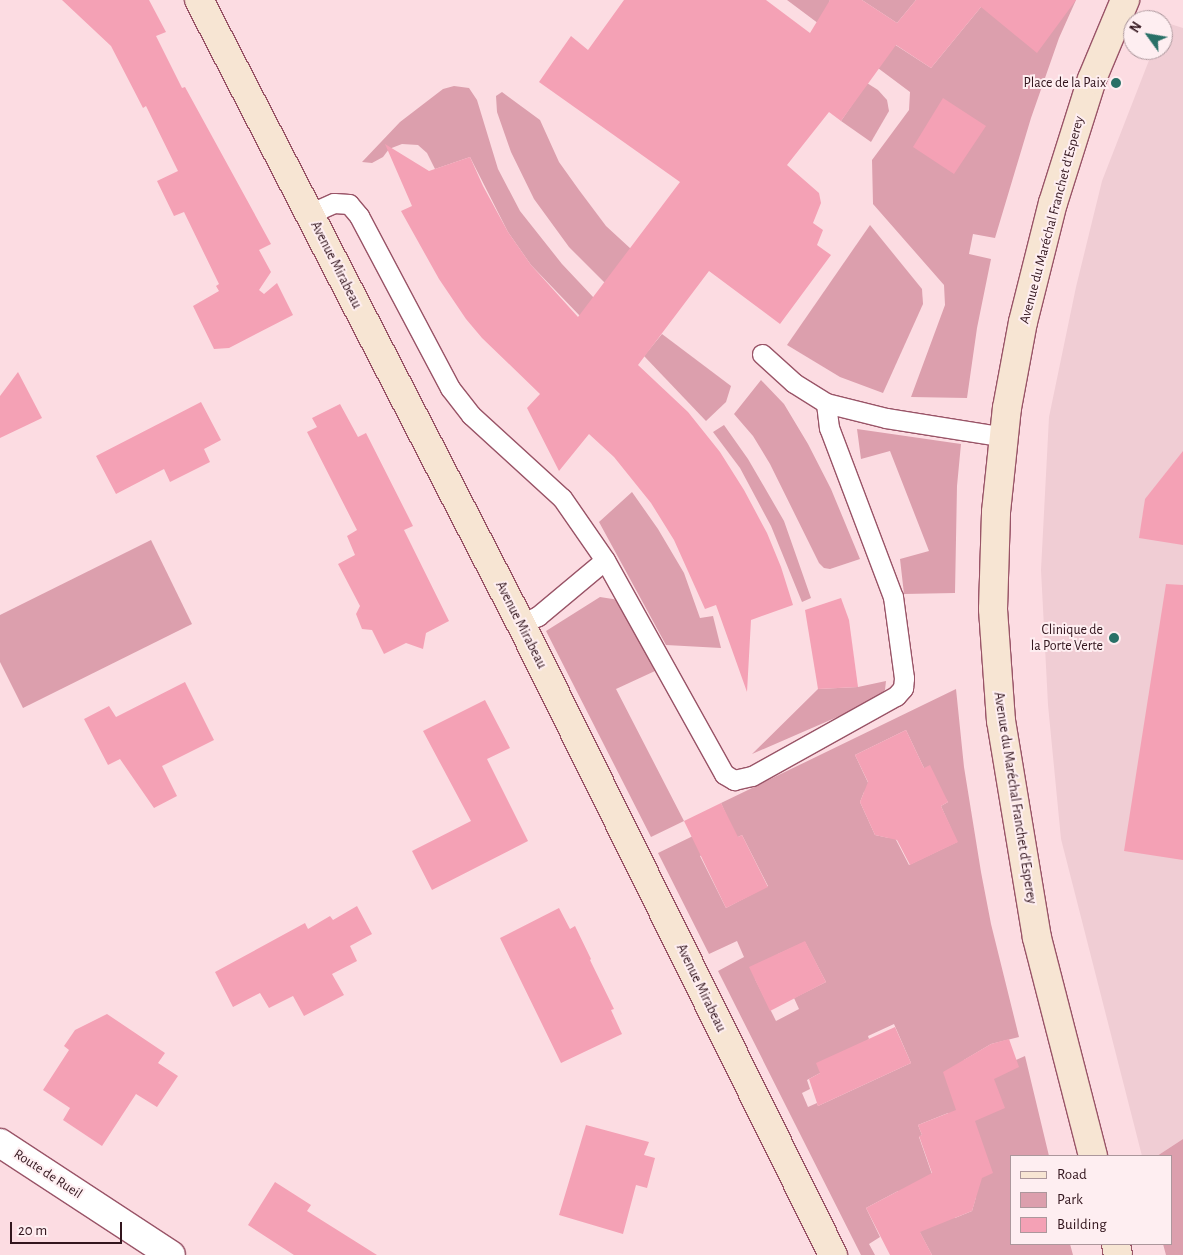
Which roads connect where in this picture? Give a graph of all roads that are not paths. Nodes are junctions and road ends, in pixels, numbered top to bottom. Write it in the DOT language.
graph roads {
  1 [pos="199,0"];
  2 [pos="1124,0"];
  3 [pos="309,214"];
  4 [pos="762,354"];
  5 [pos="826,403"];
  6 [pos="1004,437"];
  7 [pos="605,560"];
  8 [pos="521,624"];
  9 [pos="0,1143"];
  10 [pos="1093,1155"];
  11 [pos="171,1255"];
  12 [pos="833,1255"];
  1 -- 3 [label="street, Avenue Mirabeau"];
  2 -- 6 [label="street, Avenue du Maréchal Franchet d'Esperey"];
  3 -- 7 [label="lane"];
  3 -- 8 [label="street, Avenue Mirabeau"];
  4 -- 5 [label="lane"];
  5 -- 6 [label="lane"];
  5 -- 7 [label="lane"];
  6 -- 10 [label="street, Avenue du Maréchal Franchet d'Esperey"];
  7 -- 8 [label="lane"];
  8 -- 12 [label="street, Avenue Mirabeau"];
  9 -- 11 [label="street, Route de Rueil"];
}
